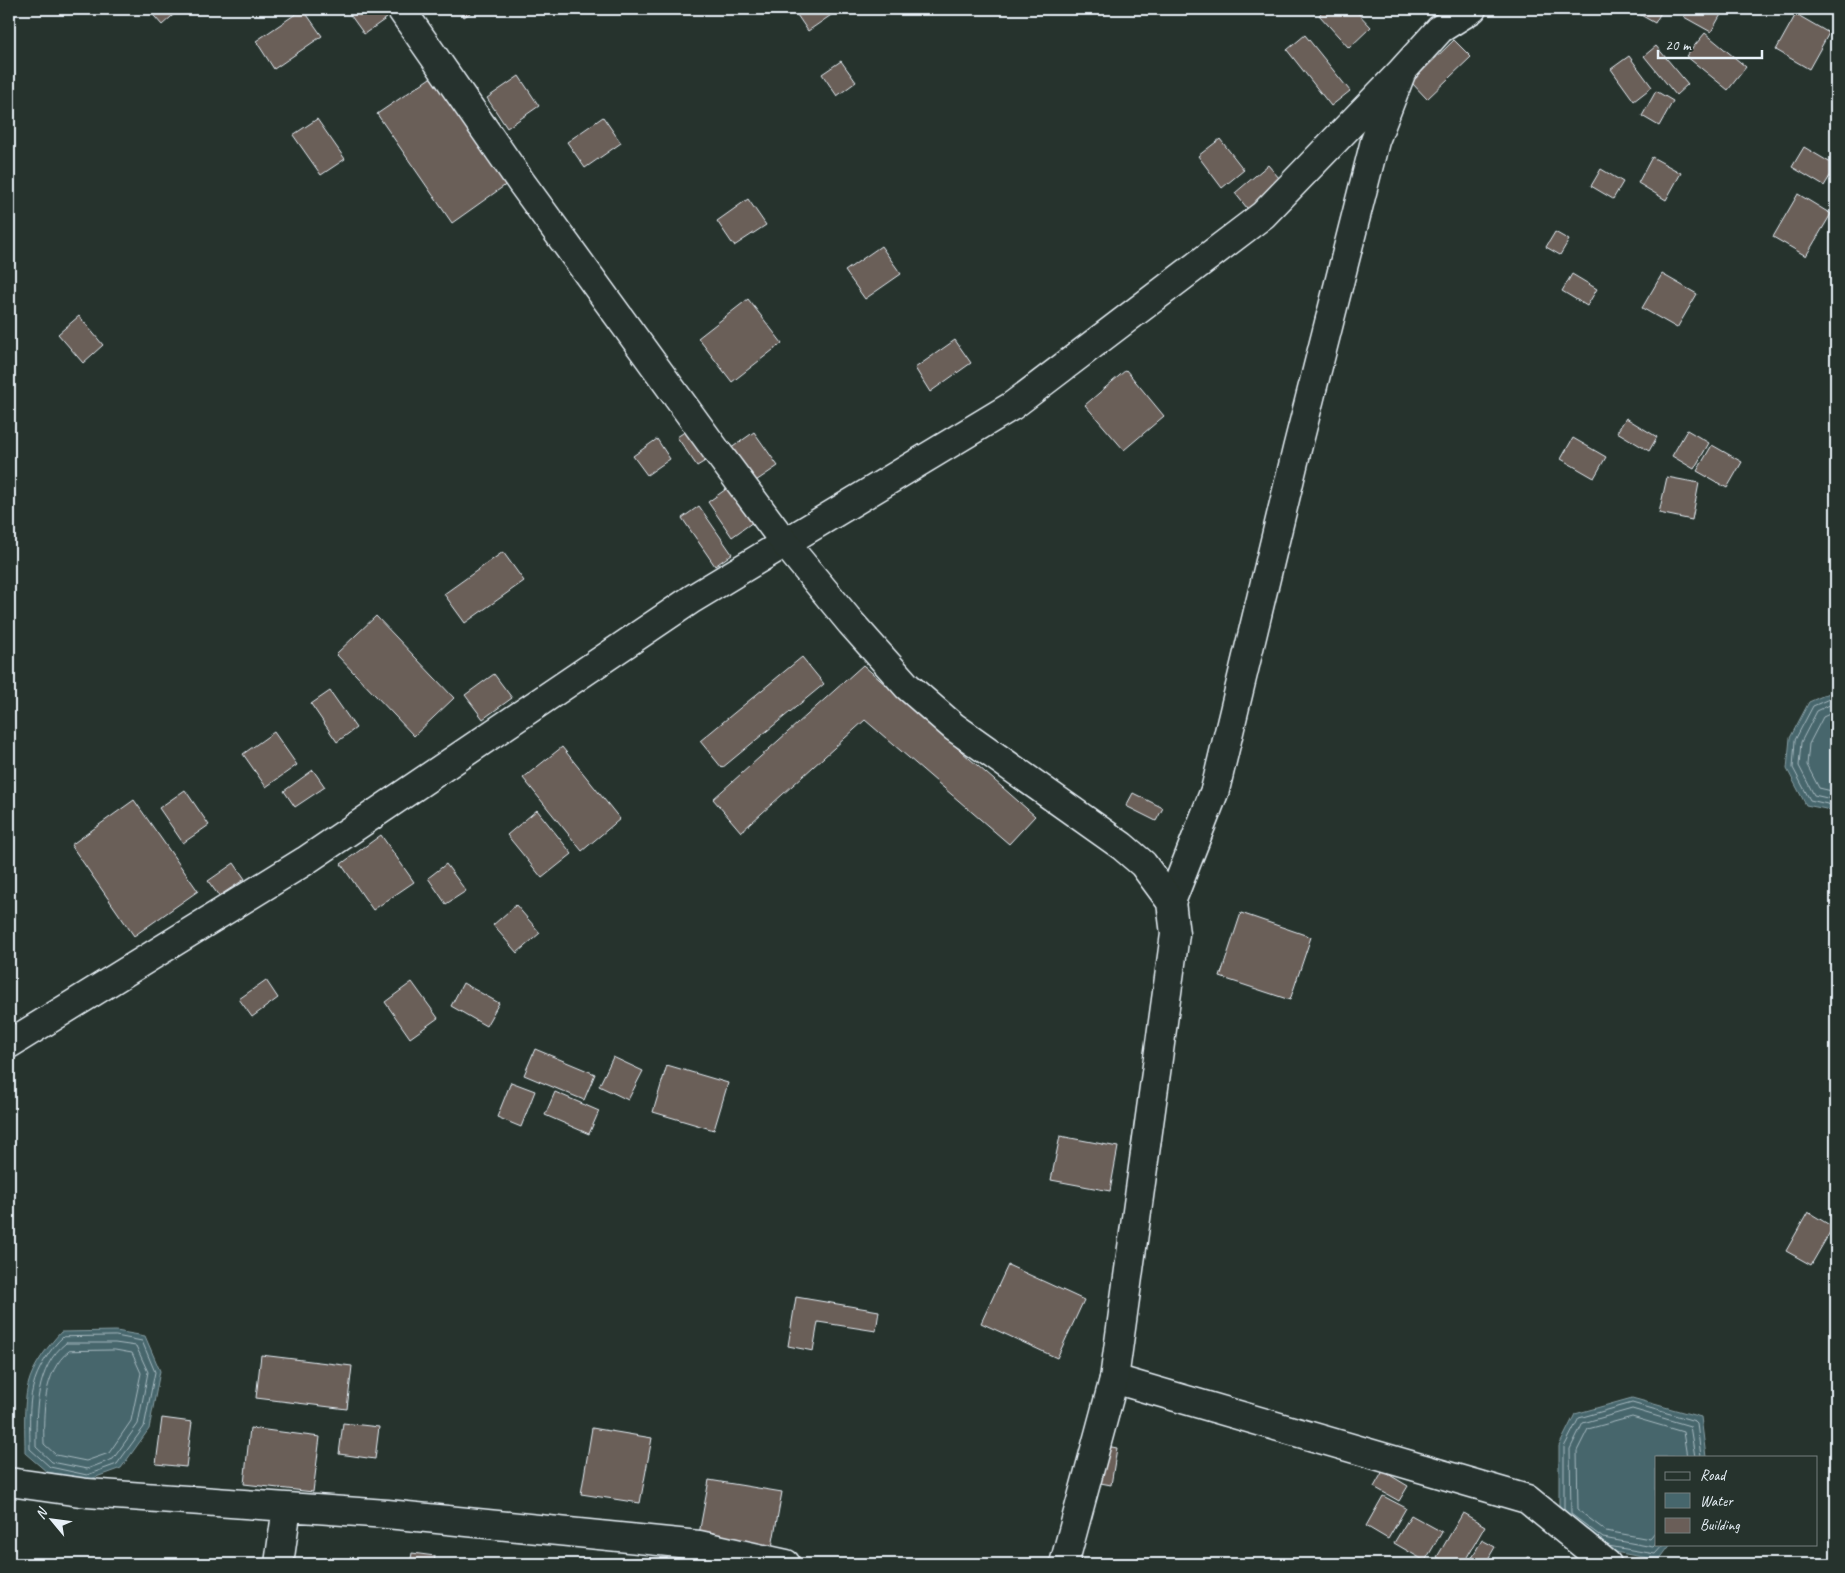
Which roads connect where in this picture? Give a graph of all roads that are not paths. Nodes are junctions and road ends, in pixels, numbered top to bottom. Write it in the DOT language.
graph roads {
  1 [pos="401,9"];
  2 [pos="1472,9"];
  3 [pos="1402,71"];
  4 [pos="785,543"];
  5 [pos="1171,902"];
  6 [pos="9,1044"];
  7 [pos="1114,1379"];
  8 [pos="9,1482"];
  9 [pos="287,1507"];
  10 [pos="279,1564"];
  11 [pos="786,1564"];
  12 [pos="1064,1564"];
  13 [pos="1607,1564"];
  1 -- 4 [label="street"];
  2 -- 3 [label="street"];
  3 -- 4 [label="street"];
  3 -- 5 [label="street"];
  4 -- 5 [label="street"];
  4 -- 6 [label="street"];
  5 -- 7 [label="street"];
  7 -- 12 [label="street"];
  7 -- 13 [label="street"];
  8 -- 9 [label="street"];
  9 -- 10 [label="street"];
  9 -- 11 [label="street"];
}
